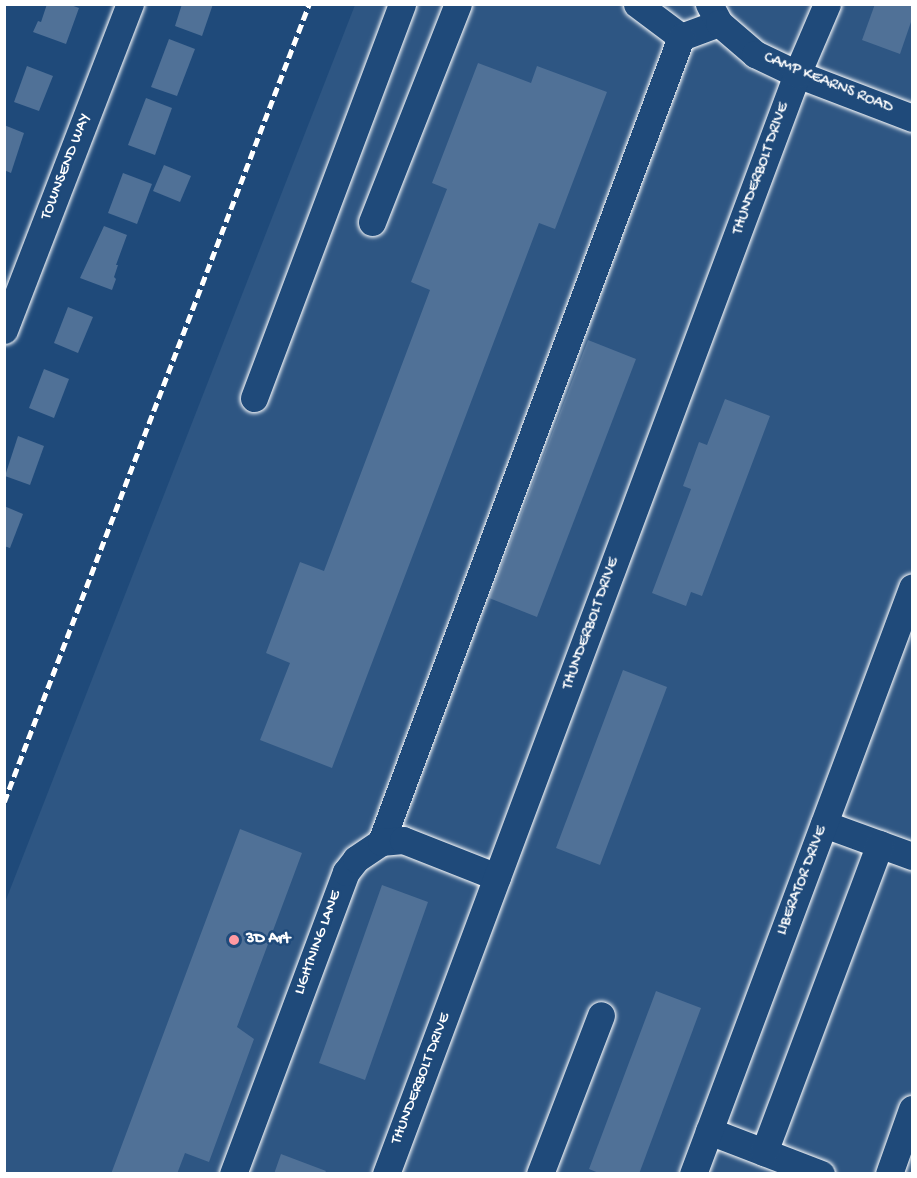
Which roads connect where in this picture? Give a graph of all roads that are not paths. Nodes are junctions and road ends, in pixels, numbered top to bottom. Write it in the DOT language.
graph roads {
  1 [pos="130,4"];
  2 [pos="402,4"];
  3 [pos="458,4"];
  4 [pos="637,4"];
  5 [pos="826,4"];
  6 [pos="714,14"];
  7 [pos="681,37"];
  8 [pos="797,74"];
  9 [pos="912,118"];
  10 [pos="372,222"];
  11 [pos="4,330"];
  12 [pos="254,398"];
  13 [pos="912,588"];
  14 [pos="824,824"];
  15 [pos="381,842"];
  16 [pos="880,844"];
  17 [pos="912,856"];
  18 [pos="497,877"];
  19 [pos="601,1015"];
  20 [pos="912,1109"];
  21 [pos="709,1131"];
  22 [pos="764,1152"];
  23 [pos="233,1173"];
  24 [pos="386,1173"];
  25 [pos="540,1173"];
  26 [pos="693,1173"];
  27 [pos="821,1173"];
  28 [pos="888,1173"];
  1 -- 11 [label="street, TOWNSEND WAY"];
  2 -- 12 [label="street"];
  3 -- 10 [label="street"];
  4 -- 7 [label="street"];
  5 -- 8 [label="street, THUNDERBOLT DRIVE"];
  6 -- 7 [label="street"];
  6 -- 8 [label="street, CAMP KEARNS ROAD"];
  7 -- 15 [label="street"];
  8 -- 9 [label="street, CAMP KEARNS ROAD"];
  8 -- 18 [label="street, THUNDERBOLT DRIVE"];
  13 -- 14 [label="street, LIBERATOR DRIVE"];
  14 -- 16 [label="street"];
  14 -- 21 [label="street, LIBERATOR DRIVE"];
  15 -- 18 [label="street"];
  15 -- 23 [label="street, LIGHTNING LANE"];
  16 -- 17 [label="street"];
  16 -- 22 [label="street"];
  18 -- 24 [label="street, THUNDERBOLT DRIVE"];
  19 -- 25 [label="street"];
  20 -- 28 [label="street"];
  21 -- 22 [label="street"];
  21 -- 26 [label="street, LIBERATOR DRIVE"];
  22 -- 27 [label="street"];
}
